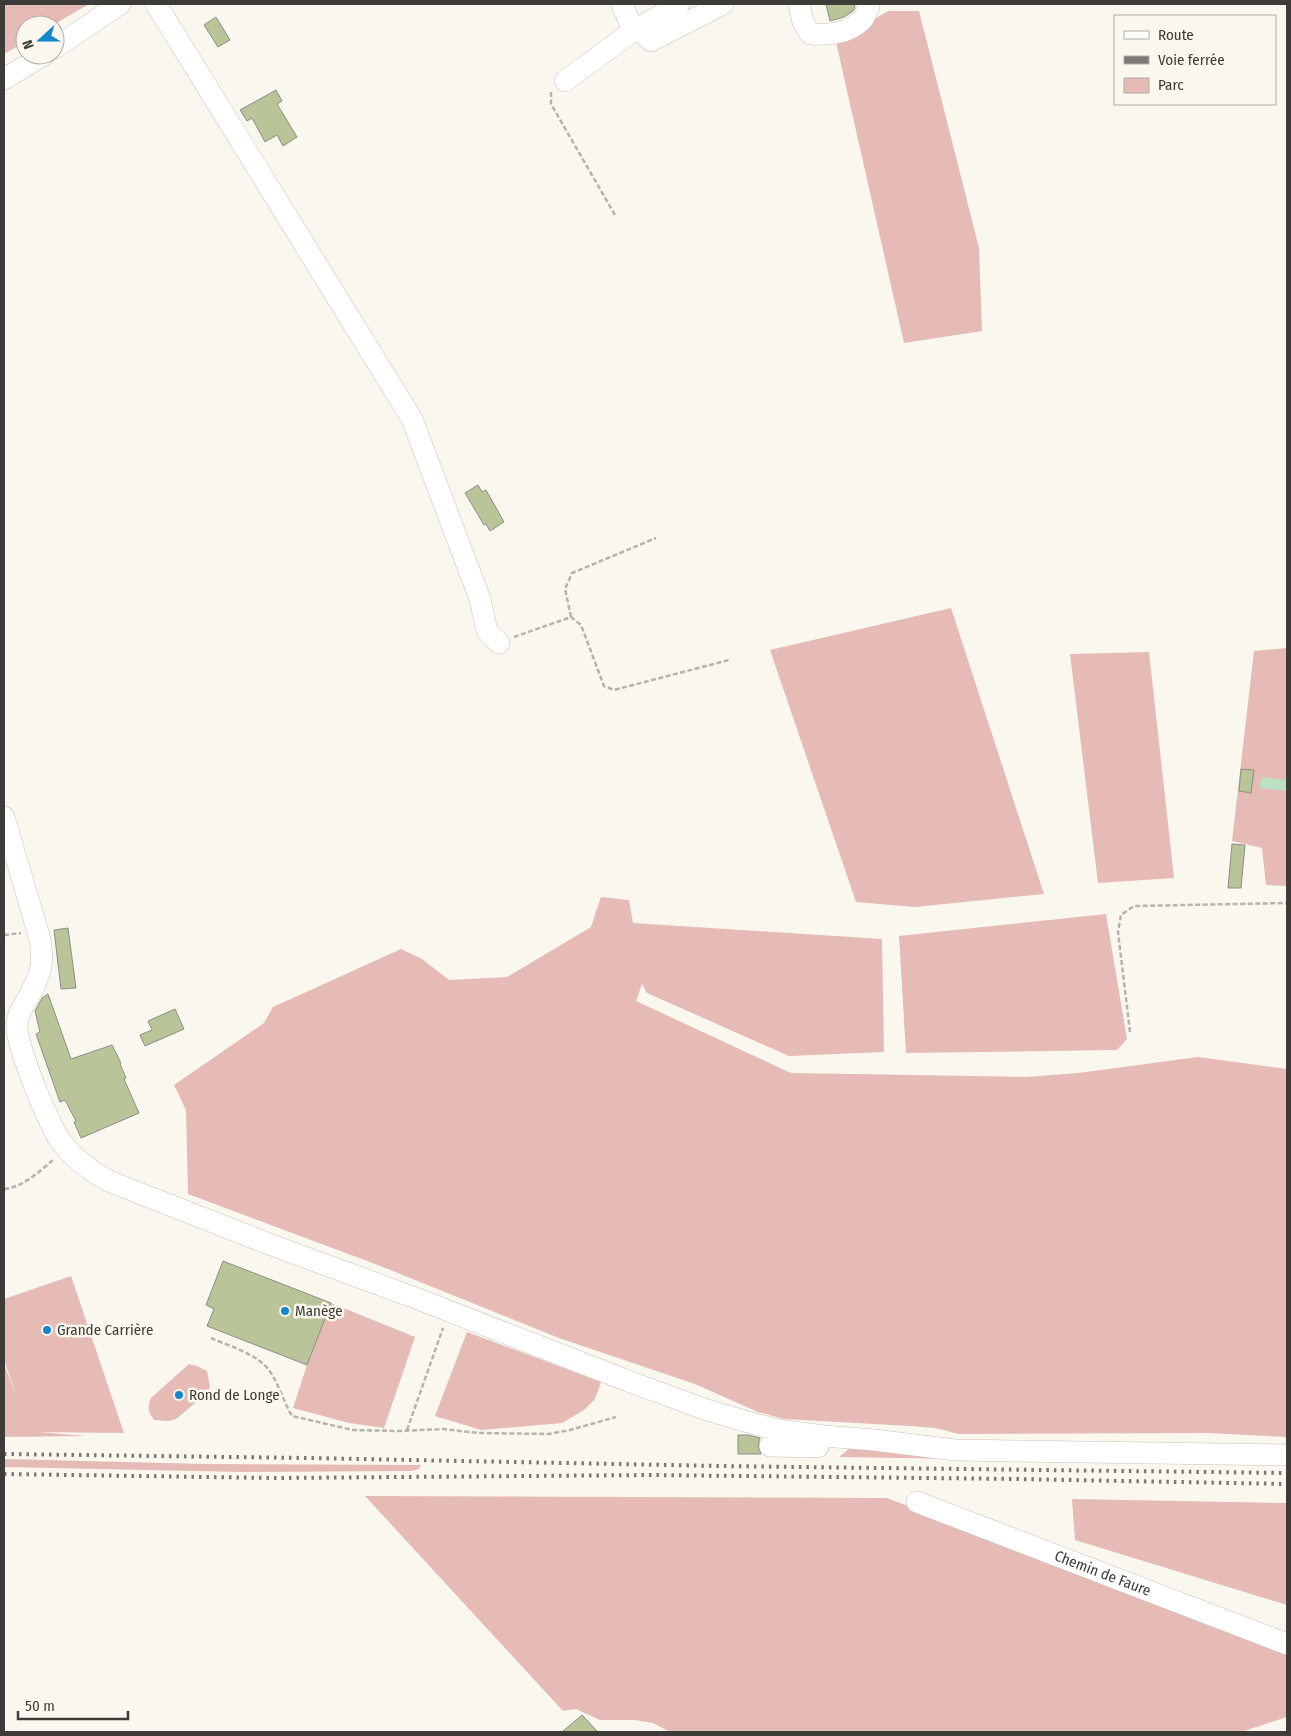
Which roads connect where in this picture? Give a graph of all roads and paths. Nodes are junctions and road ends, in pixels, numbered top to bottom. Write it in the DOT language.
graph roads {
  1 [pos="120,4"];
  2 [pos="156,4"];
  3 [pos="622,4"];
  4 [pos="679,4"];
  5 [pos="723,4"];
  6 [pos="799,4"];
  7 [pos="869,6"];
  8 [pos="636,29"];
  9 [pos="65,41"];
  10 [pos="27,65"];
  11 [pos="4,79"];
  12 [pos="565,81"];
  13 [pos="615,214"];
  14 [pos="656,538"];
  15 [pos="571,617"];
  16 [pos="499,643"];
  17 [pos="729,660"];
  18 [pos="4,817"];
  19 [pos="1287,903"];
  20 [pos="1130,1032"];
  21 [pos="68,1150"];
  22 [pos="4,1189"];
  23 [pos="448,1311"];
  24 [pos="210,1338"];
  25 [pos="616,1417"];
  26 [pos="407,1430"];
  27 [pos="838,1437"];
  28 [pos="770,1446"];
  29 [pos="1287,1455"];
  30 [pos="917,1502"];
  31 [pos="1287,1644"];
  1 -- 9 [label="street"];
  2 -- 16 [label="street"];
  3 -- 8 [label="street"];
  4 -- 8 [label="street"];
  5 -- 8 [label="street"];
  6 -- 7 [label="street"];
  8 -- 12 [label="street"];
  10 -- 11 [label="street"];
  12 -- 13 [label="path"];
  14 -- 15 [label="path"];
  15 -- 16 [label="path"];
  15 -- 17 [label="path"];
  18 -- 21 [label="street"];
  19 -- 20 [label="path"];
  21 -- 22 [label="path"];
  21 -- 23 [label="street"];
  23 -- 26 [label="path"];
  23 -- 27 [label="street"];
  24 -- 26 [label="path"];
  25 -- 26 [label="path"];
  27 -- 28 [label="street"];
  27 -- 29 [label="street"];
  30 -- 31 [label="street, Chemin de Faure"];
}
